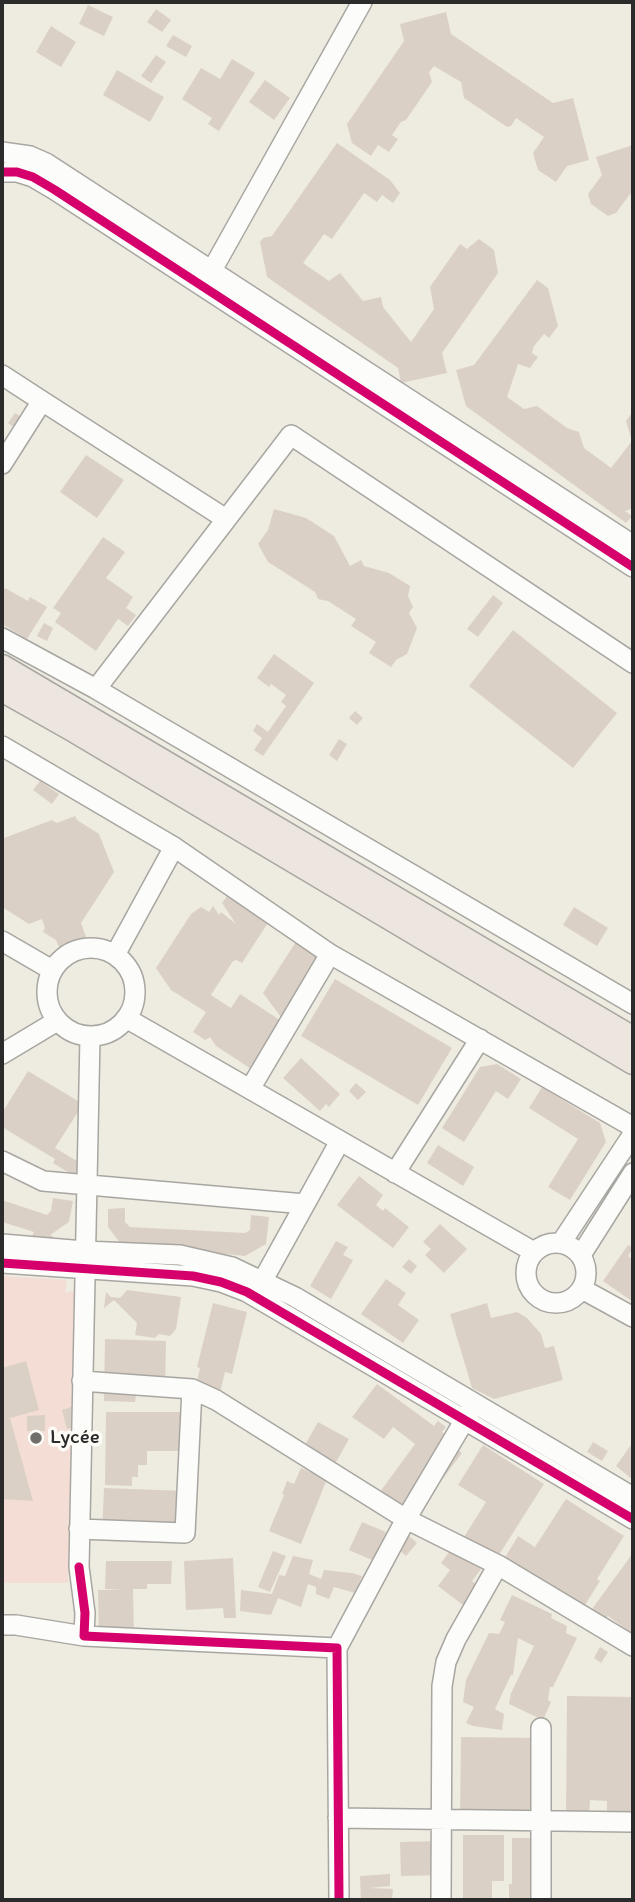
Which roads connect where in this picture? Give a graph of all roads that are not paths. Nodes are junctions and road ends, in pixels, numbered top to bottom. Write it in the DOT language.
graph roads {
  1 [pos="362,2"];
  2 [pos="2,152"];
  3 [pos="2,172"];
  4 [pos="211,271"];
  5 [pos="2,375"];
  6 [pos="42,401"];
  7 [pos="2,464"];
  8 [pos="226,519"];
  9 [pos="633,545"];
  10 [pos="633,567"];
  11 [pos="2,638"];
  12 [pos="633,663"];
  13 [pos="2,667"];
  14 [pos="2,689"];
  15 [pos="96,689"];
  16 [pos="2,746"];
  17 [pos="174,847"];
  18 [pos="2,942"];
  19 [pos="330,954"];
  20 [pos="115,955"];
  21 [pos="52,970"];
  22 [pos="633,1004"];
  23 [pos="126,1018"];
  24 [pos="57,1021"];
  25 [pos="90,1037"];
  26 [pos="480,1039"];
  27 [pos="633,1039"];
  28 [pos="2,1054"];
  29 [pos="633,1062"];
  30 [pos="250,1089"];
  31 [pos="633,1127"];
  32 [pos="633,1134"];
  33 [pos="340,1141"];
  34 [pos="2,1161"];
  35 [pos="395,1173"];
  36 [pos="633,1173"];
  37 [pos="85,1185"];
  38 [pos="305,1204"];
  39 [pos="561,1243"];
  40 [pos="2,1244"];
  41 [pos="534,1252"];
  42 [pos="581,1255"];
  43 [pos="84,1260"];
  44 [pos="2,1263"];
  45 [pos="262,1280"];
  46 [pos="582,1289"];
  47 [pos="633,1317"];
  48 [pos="82,1381"];
  49 [pos="192,1389"];
  50 [pos="470,1412"];
  51 [pos="633,1497"];
  52 [pos="407,1519"];
  53 [pos="633,1519"];
  54 [pos="79,1529"];
  55 [pos="498,1565"];
  56 [pos="2,1626"];
  57 [pos="84,1636"];
  58 [pos="633,1646"];
  59 [pos="337,1648"];
  60 [pos="541,1728"];
  61 [pos="338,1818"];
  62 [pos="441,1819"];
  63 [pos="542,1821"];
  64 [pos="633,1822"];
  65 [pos="340,1900"];
  66 [pos="441,1900"];
  67 [pos="541,1900"];
  1 -- 4 [label="street"];
  2 -- 4 [label="street"];
  3 -- 10 [label="street"];
  4 -- 9 [label="street"];
  5 -- 6 [label="street"];
  6 -- 7 [label="street"];
  6 -- 8 [label="street"];
  8 -- 12 [label="street"];
  8 -- 15 [label="street"];
  11 -- 15 [label="street"];
  13 -- 27 [label="main road"];
  14 -- 29 [label="main road"];
  15 -- 22 [label="street"];
  16 -- 17 [label="street"];
  17 -- 19 [label="street"];
  17 -- 20 [label="street"];
  18 -- 21 [label="street"];
  19 -- 26 [label="street"];
  19 -- 30 [label="street"];
  20 -- 21 [label="street"];
  20 -- 23 [label="street"];
  21 -- 24 [label="street"];
  23 -- 25 [label="street"];
  23 -- 30 [label="street"];
  24 -- 25 [label="street"];
  24 -- 28 [label="street"];
  25 -- 37 [label="street"];
  26 -- 31 [label="street"];
  26 -- 35 [label="street"];
  30 -- 33 [label="street"];
  32 -- 39 [label="street"];
  33 -- 35 [label="street"];
  33 -- 38 [label="street"];
  34 -- 37 [label="street"];
  35 -- 41 [label="street"];
  36 -- 42 [label="street"];
  37 -- 38 [label="street"];
  37 -- 43 [label="street"];
  38 -- 45 [label="street"];
  39 -- 41 [label="street"];
  39 -- 42 [label="street"];
  40 -- 43 [label="street"];
  41 -- 46 [label="street"];
  42 -- 46 [label="street"];
  43 -- 44 [label="street"];
  43 -- 45 [label="street"];
  43 -- 48 [label="street"];
  43 -- 50 [label="street"];
  45 -- 50 [label="street"];
  46 -- 47 [label="street"];
  48 -- 49 [label="street"];
  48 -- 54 [label="street"];
  49 -- 52 [label="street"];
  49 -- 54 [label="street"];
  50 -- 51 [label="street"];
  50 -- 52 [label="street"];
  50 -- 53 [label="street"];
  52 -- 55 [label="street"];
  52 -- 59 [label="street"];
  54 -- 57 [label="street"];
  55 -- 58 [label="street"];
  55 -- 62 [label="street"];
  56 -- 57 [label="street"];
  57 -- 59 [label="street"];
  59 -- 61 [label="street"];
  60 -- 63 [label="street"];
  61 -- 62 [label="street"];
  61 -- 65 [label="street"];
  62 -- 63 [label="street"];
  62 -- 66 [label="street"];
  63 -- 64 [label="street"];
  63 -- 67 [label="street"];
}
